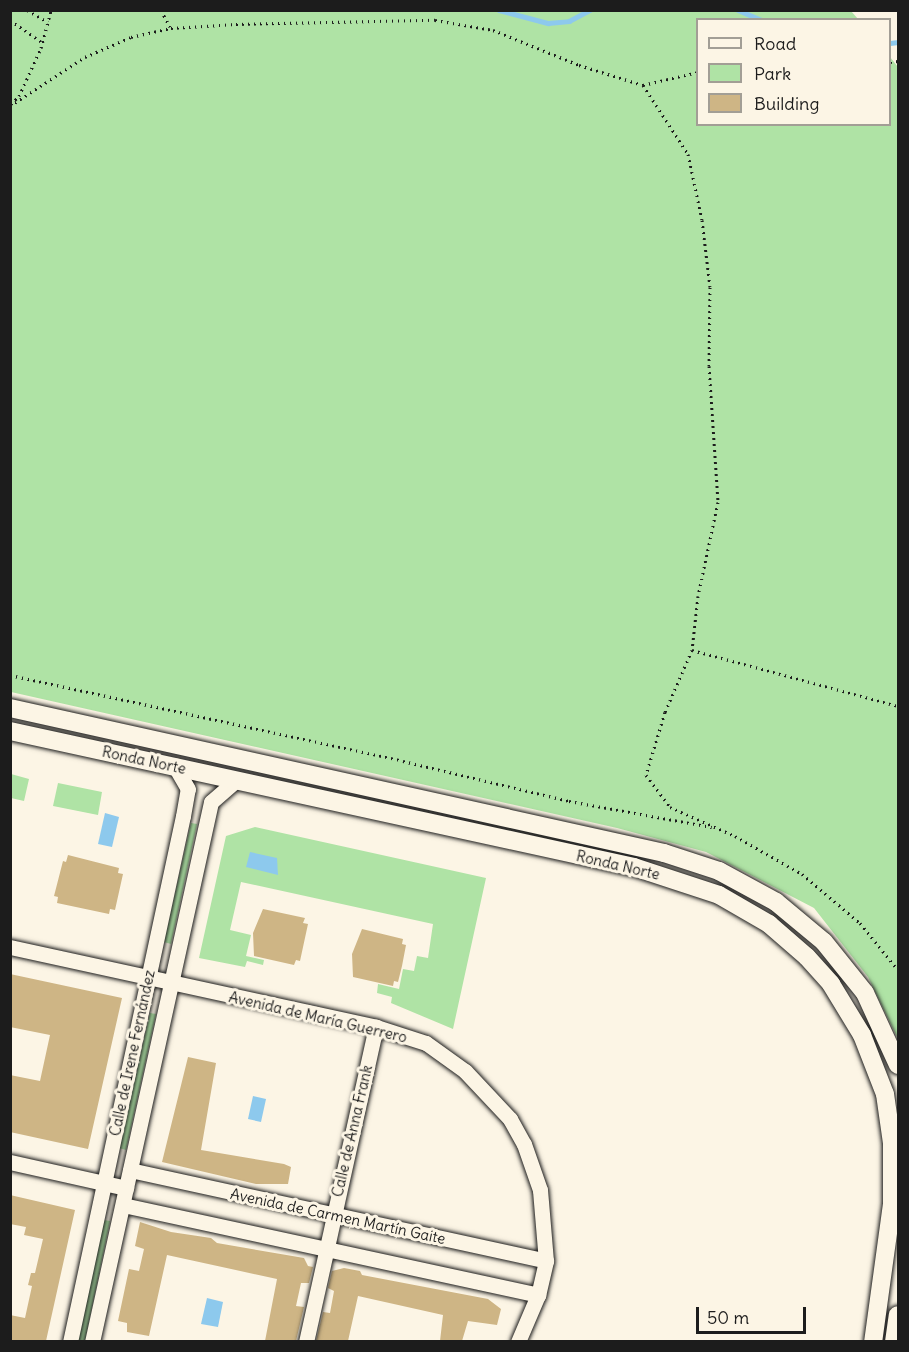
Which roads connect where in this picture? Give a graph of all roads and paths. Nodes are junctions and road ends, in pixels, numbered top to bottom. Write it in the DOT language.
graph roads {
  1 [pos="27,10"];
  2 [pos="51,10"];
  3 [pos="161,10"];
  4 [pos="10,20"];
  5 [pos="48,22"];
  6 [pos="171,28"];
  7 [pos="43,43"];
  8 [pos="696,72"];
  9 [pos="643,85"];
  10 [pos="10,106"];
  11 [pos="692,650"];
  12 [pos="10,675"];
  13 [pos="898,706"];
  14 [pos="10,708"];
  15 [pos="10,731"];
  16 [pos="176,768"];
  17 [pos="236,780"];
  18 [pos="713,827"];
  19 [pos="10,947"];
  20 [pos="898,970"];
  21 [pos="148,978"];
  22 [pos="172,983"];
  23 [pos="376,1027"];
  24 [pos="898,1065"];
  25 [pos="10,1162"];
  26 [pos="130,1170"];
  27 [pos="104,1183"];
  28 [pos="126,1188"];
  29 [pos="123,1205"];
  30 [pos="334,1216"];
  31 [pos="326,1249"];
  32 [pos="546,1261"];
  33 [pos="538,1295"];
  34 [pos="898,1315"];
  35 [pos="70,1341"];
  36 [pos="92,1341"];
  37 [pos="306,1341"];
  38 [pos="518,1341"];
  39 [pos="873,1341"];
  40 [pos="894,1341"];
  1 -- 5 [label="path"];
  2 -- 5 [label="path"];
  3 -- 6 [label="path"];
  4 -- 7 [label="path"];
  5 -- 7 [label="path"];
  6 -- 9 [label="path"];
  6 -- 10 [label="path"];
  7 -- 10 [label="path"];
  8 -- 9 [label="path"];
  9 -- 11 [label="path"];
  11 -- 13 [label="path"];
  11 -- 18 [label="path"];
  12 -- 18 [label="path"];
  14 -- 24 [label="main road, Ronda Norte"];
  15 -- 16 [label="main road, Ronda Norte"];
  16 -- 17 [label="main road, Ronda Norte"];
  16 -- 21 [label="street, Calle de Irene Fernández"];
  17 -- 22 [label="street, Calle de Irene Fernández"];
  17 -- 39 [label="main road, Ronda Norte"];
  18 -- 20 [label="path"];
  19 -- 21 [label="street, Avenida de María Guerrero"];
  21 -- 22 [label="street, Avenida de María Guerrero"];
  21 -- 27 [label="street, Calle de Irene Fernández"];
  22 -- 23 [label="street, Avenida de María Guerrero"];
  22 -- 26 [label="street, Calle de Irene Fernández"];
  23 -- 30 [label="street, Calle de Anna Frank"];
  23 -- 32 [label="street, Avenida de María Guerrero"];
  25 -- 27 [label="street"];
  26 -- 28 [label="street, Calle de Irene Fernández"];
  26 -- 30 [label="street, Avenida de Carmen Martín Gaite"];
  27 -- 28 [label="street"];
  27 -- 35 [label="street, Calle de Irene Fernández"];
  28 -- 29 [label="street, Calle de Irene Fernández"];
  29 -- 31 [label="street"];
  29 -- 36 [label="street, Calle de Irene Fernández"];
  30 -- 31 [label="street, Calle de Anna Frank"];
  30 -- 32 [label="street, Avenida de Carmen Martín Gaite"];
  31 -- 33 [label="street"];
  31 -- 37 [label="street, Calle de Anna Frank"];
  32 -- 33 [label="street, Avenida de María Guerrero"];
  33 -- 38 [label="street, Avenida de María Guerrero"];
  34 -- 40 [label="main road"];
}
